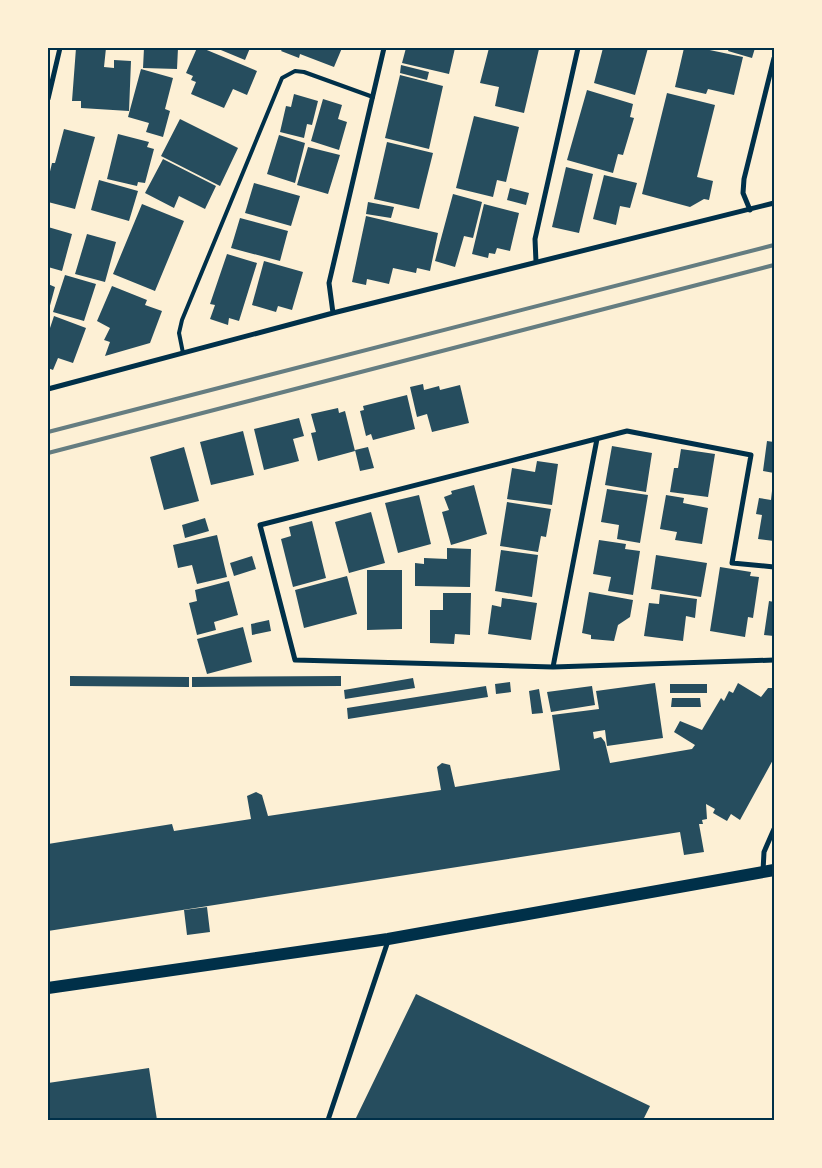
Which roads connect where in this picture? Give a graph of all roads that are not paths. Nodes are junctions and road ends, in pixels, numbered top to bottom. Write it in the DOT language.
graph roads {
  1 [pos="60,48"];
  2 [pos="384,48"];
  3 [pos="578,48"];
  4 [pos="774,58"];
  5 [pos="373,97"];
  6 [pos="48,99"];
  7 [pos="774,203"];
  8 [pos="750,210"];
  9 [pos="536,262"];
  10 [pos="333,312"];
  11 [pos="183,353"];
  12 [pos="48,389"];
  13 [pos="597,439"];
  14 [pos="774,567"];
  15 [pos="774,660"];
  16 [pos="553,667"];
  17 [pos="774,829"];
  18 [pos="768,871"];
  19 [pos="388,939"];
  20 [pos="48,988"];
  21 [pos="328,1120"];
  1 -- 6 [label="street"];
  2 -- 5 [label="street"];
  3 -- 9 [label="street"];
  4 -- 8 [label="street"];
  5 -- 10 [label="street"];
  5 -- 11 [label="lane"];
  7 -- 8 [label="street"];
  8 -- 9 [label="street"];
  9 -- 10 [label="street"];
  10 -- 11 [label="street"];
  11 -- 12 [label="street"];
  13 -- 14 [label="street"];
  13 -- 16 [label="street"];
  13 -- 16 [label="street"];
  15 -- 16 [label="street"];
  17 -- 18 [label="street"];
  18 -- 19 [label="main road"];
  19 -- 20 [label="main road"];
  19 -- 21 [label="street"];
}
